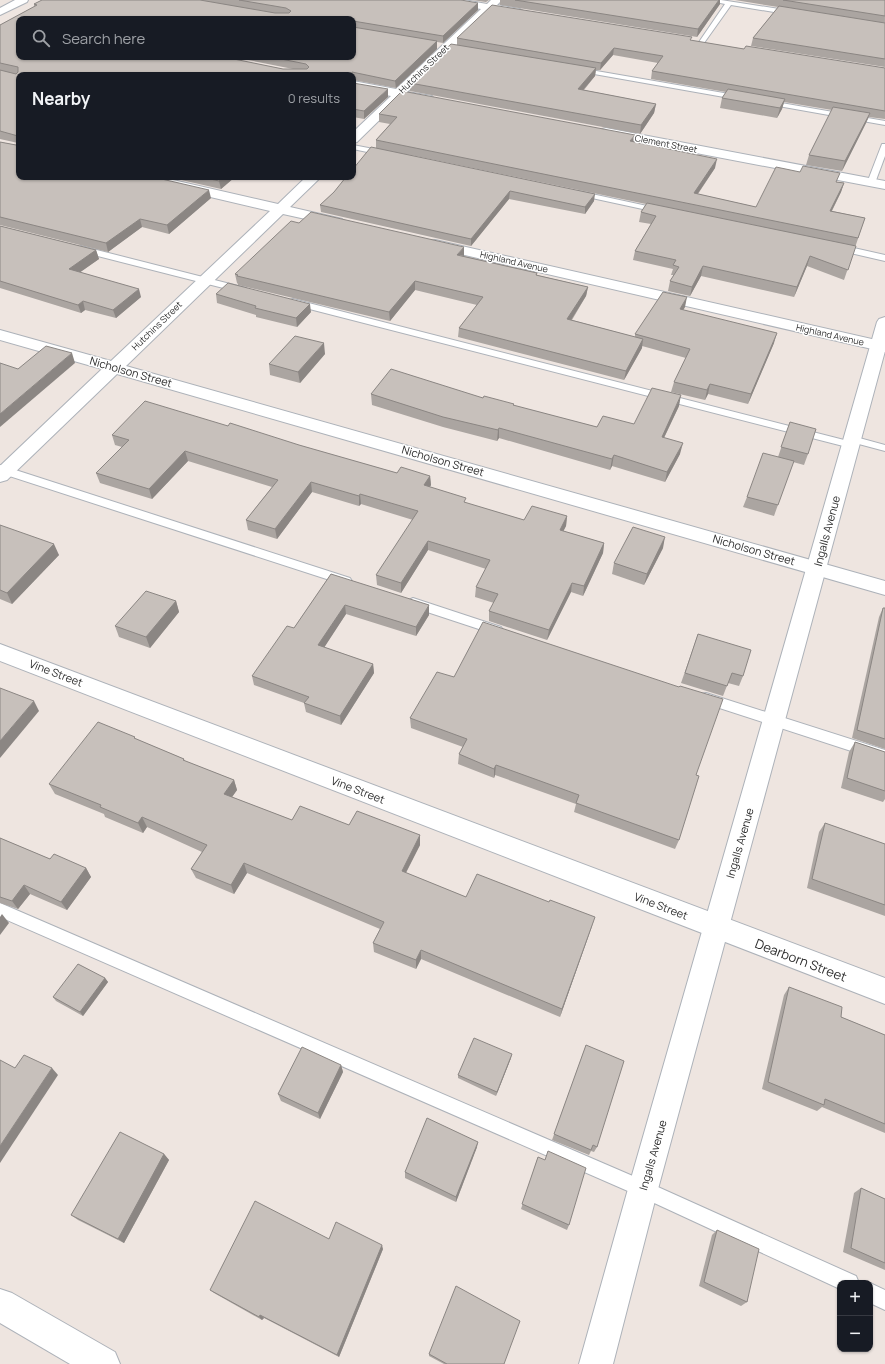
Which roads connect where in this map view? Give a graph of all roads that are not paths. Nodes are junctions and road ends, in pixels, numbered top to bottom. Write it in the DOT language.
graph roads {
  1 [pos="23,0"];
  2 [pos="444,0"];
  3 [pos="709,0"];
  4 [pos="729,3"];
  5 [pos="493,4"];
  6 [pos="531,14"];
  7 [pos="799,14"];
  8 [pos="2,16"];
  9 [pos="698,42"];
  10 [pos="717,45"];
  11 [pos="571,69"];
  12 [pos="356,86"];
  13 [pos="399,93"];
  14 [pos="752,100"];
  15 [pos="438,101"];
  16 [pos="760,101"];
  17 [pos="885,123"];
  18 [pos="592,130"];
  19 [pos="356,136"];
  20 [pos="885,146"];
  21 [pos="356,148"];
  22 [pos="392,155"];
  23 [pos="156,180"];
  24 [pos="311,180"];
  25 [pos="871,183"];
  26 [pos="885,185"];
  27 [pos="572,192"];
  28 [pos="280,209"];
  29 [pos="666,212"];
  30 [pos="350,225"];
  31 [pos="420,241"];
  32 [pos="830,246"];
  33 [pos="74,248"];
  34 [pos="885,258"];
  35 [pos="205,280"];
  36 [pos="251,292"];
  37 [pos="282,300"];
  38 [pos="885,322"];
  39 [pos="0,335"];
  40 [pos="882,347"];
  41 [pos="114,367"];
  42 [pos="852,442"];
  43 [pos="885,448"];
  44 [pos="2,472"];
  45 [pos="817,568"];
  46 [pos="360,586"];
  47 [pos="885,588"];
  48 [pos="405,600"];
  49 [pos="511,634"];
  50 [pos="0,652"];
  51 [pos="692,693"];
  52 [pos="775,720"];
  53 [pos="885,756"];
  54 [pos="0,910"];
  55 [pos="717,928"];
  56 [pos="885,991"];
  57 [pos="643,1189"];
  58 [pos="842,1280"];
  59 [pos="873,1294"];
  60 [pos="885,1300"];
  61 [pos="0,1305"];
  62 [pos="103,1364"];
  63 [pos="596,1364"];
  1 -- 8 [label="street"];
  2 -- 5 [label="street"];
  3 -- 4 [label="lane"];
  4 -- 7 [label="lane"];
  4 -- 9 [label="lane"];
  5 -- 6 [label="street"];
  5 -- 13 [label="street, Hutchins Street"];
  9 -- 10 [label="street"];
  11 -- 14 [label="lane"];
  12 -- 13 [label="street"];
  13 -- 15 [label="street"];
  13 -- 19 [label="street, Hutchins Street"];
  16 -- 17 [label="lane"];
  18 -- 25 [label="street, Clement Street"];
  20 -- 25 [label="lane"];
  21 -- 22 [label="lane"];
  23 -- 28 [label="street"];
  24 -- 28 [label="street, Hutchins Street"];
  25 -- 26 [label="street, Clement Street"];
  27 -- 29 [label="lane"];
  28 -- 30 [label="street"];
  28 -- 35 [label="street, Hutchins Street"];
  31 -- 40 [label="street, Highland Avenue"];
  32 -- 34 [label="lane"];
  33 -- 35 [label="lane"];
  35 -- 36 [label="lane"];
  35 -- 41 [label="street, Hutchins Street"];
  37 -- 42 [label="lane"];
  38 -- 40 [label="street, Ingalls Avenue"];
  39 -- 41 [label="street, Nicholson Street"];
  40 -- 42 [label="street, Ingalls Avenue"];
  41 -- 44 [label="street, Hutchins Street"];
  41 -- 45 [label="street, Nicholson Street"];
  42 -- 43 [label="lane"];
  42 -- 45 [label="street, Ingalls Avenue"];
  44 -- 46 [label="lane"];
  45 -- 47 [label="street, Nicholson Street"];
  45 -- 52 [label="street, Ingalls Avenue"];
  48 -- 49 [label="lane"];
  50 -- 55 [label="street, Vine Street"];
  51 -- 52 [label="lane"];
  52 -- 53 [label="lane"];
  52 -- 55 [label="street, Ingalls Avenue"];
  54 -- 57 [label="lane"];
  55 -- 56 [label="street, Dearborn Street"];
  55 -- 57 [label="street, Ingalls Avenue"];
  57 -- 58 [label="lane"];
  57 -- 63 [label="street, Ingalls Avenue"];
  59 -- 60 [label="lane"];
  61 -- 62 [label="street"];
}
